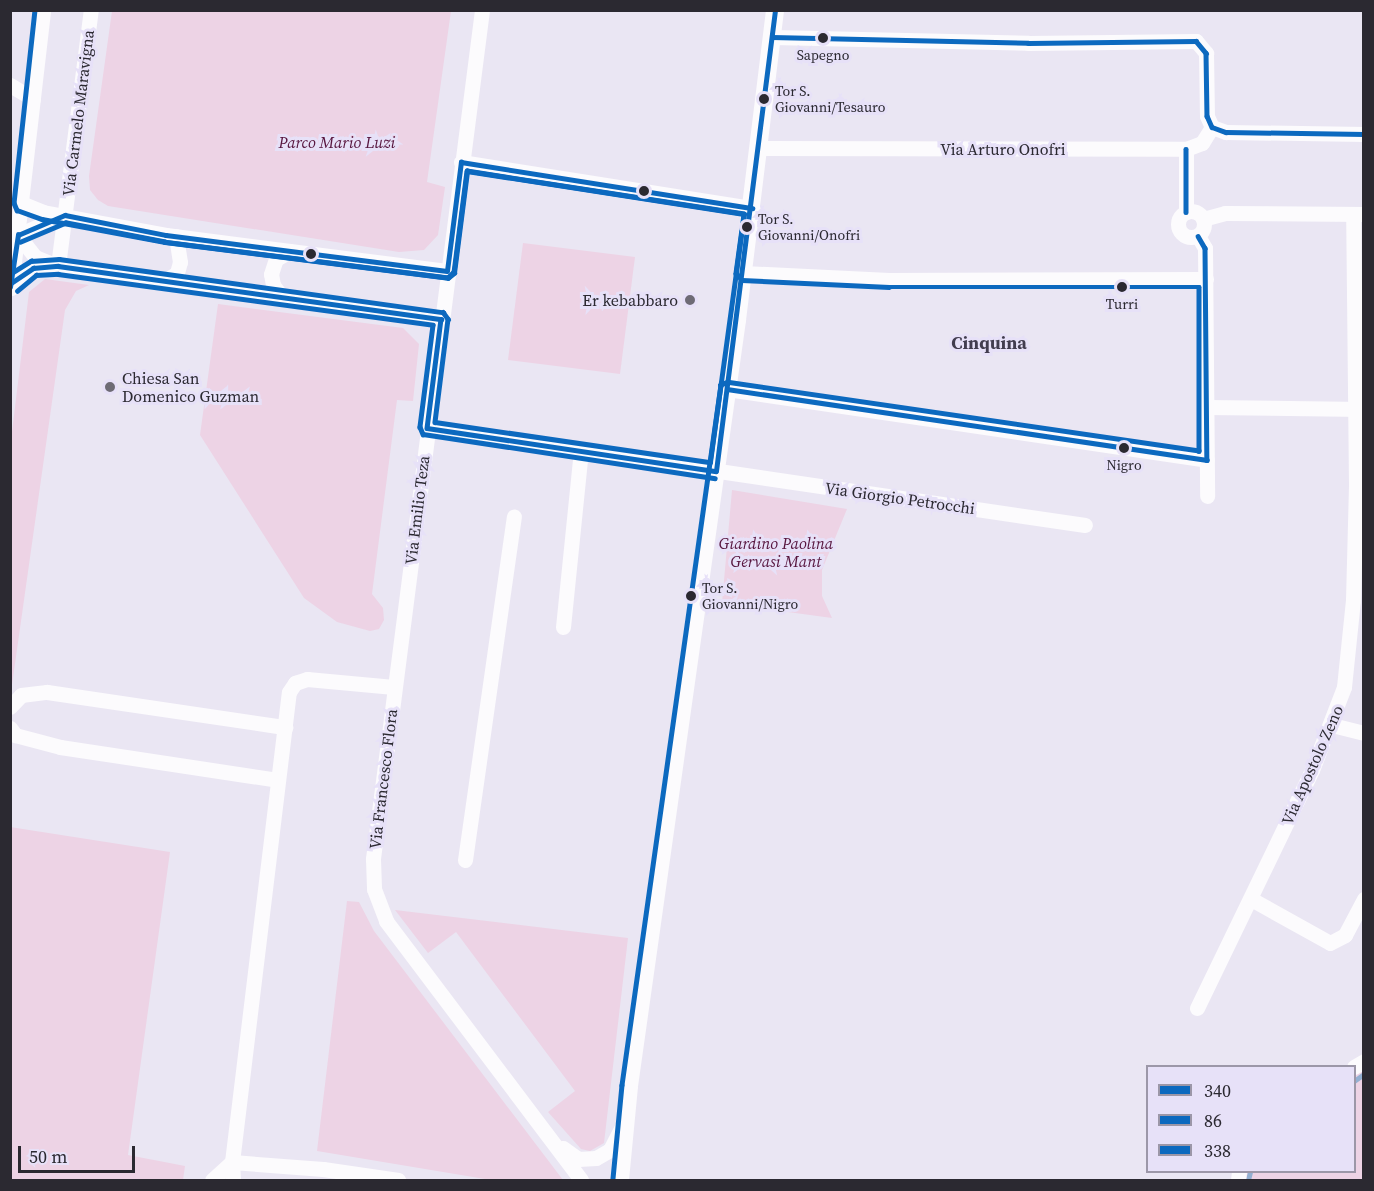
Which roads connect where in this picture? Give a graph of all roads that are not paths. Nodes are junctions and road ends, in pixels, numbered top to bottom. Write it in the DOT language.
graph roads {
  1 [pos="43,10"];
  2 [pos="91,10"];
  3 [pos="482,10"];
  4 [pos="775,10"];
  5 [pos="772,37"];
  6 [pos="10,85"];
  7 [pos="33,99"];
  8 [pos="1212,127"];
  9 [pos="1364,134"];
  10 [pos="759,148"];
  11 [pos="1186,150"];
  12 [pos="461,162"];
  13 [pos="21,203"];
  14 [pos="752,208"];
  15 [pos="1186,212"];
  16 [pos="1358,214"];
  17 [pos="65,215"];
  18 [pos="1203,219"];
  19 [pos="18,235"];
  20 [pos="176,236"];
  21 [pos="1198,236"];
  22 [pos="290,251"];
  23 [pos="58,266"];
  24 [pos="447,271"];
  25 [pos="743,273"];
  26 [pos="168,279"];
  27 [pos="1206,279"];
  28 [pos="11,283"];
  29 [pos="10,290"];
  30 [pos="282,297"];
  31 [pos="441,319"];
  32 [pos="727,389"];
  33 [pos="1207,407"];
  34 [pos="1360,409"];
  35 [pos="427,428"];
  36 [pos="581,451"];
  37 [pos="1207,460"];
  38 [pos="716,471"];
  39 [pos="1207,496"];
  40 [pos="514,516"];
  41 [pos="1085,525"];
  42 [pos="1358,579"];
  43 [pos="563,627"];
  44 [pos="394,687"];
  45 [pos="10,707"];
  46 [pos="1332,725"];
  47 [pos="285,727"];
  48 [pos="10,728"];
  49 [pos="1364,733"];
  50 [pos="278,780"];
  51 [pos="465,860"];
  52 [pos="1251,899"];
  53 [pos="1364,899"];
  54 [pos="1197,1008"];
  55 [pos="625,1121"];
  56 [pos="556,1143"];
  57 [pos="232,1162"];
  58 [pos="324,1175"];
  59 [pos="212,1180"];
  60 [pos="233,1180"];
  61 [pos="398,1180"];
  62 [pos="581,1180"];
  63 [pos="620,1180"];
  1 -- 7 [label="street"];
  2 -- 17 [label="street, Via Carmelo Maravigna"];
  3 -- 12 [label="street, Via Emilio Teza"];
  4 -- 5 [label="street"];
  5 -- 8 [label="street"];
  5 -- 10 [label="street"];
  6 -- 7 [label="street"];
  7 -- 13 [label="street"];
  8 -- 9 [label="street"];
  8 -- 11 [label="street"];
  10 -- 11 [label="street, Via Arturo Onofri"];
  10 -- 14 [label="street"];
  11 -- 15 [label="street"];
  12 -- 14 [label="street"];
  12 -- 24 [label="street, Via Emilio Teza"];
  13 -- 17 [label="street"];
  13 -- 19 [label="street"];
  14 -- 25 [label="street"];
  15 -- 18 [label="street"];
  15 -- 21 [label="street"];
  16 -- 18 [label="street"];
  16 -- 34 [label="street, Via Apostolo Zeno"];
  17 -- 19 [label="street"];
  17 -- 20 [label="street"];
  17 -- 23 [label="street, Via Carmelo Maravigna"];
  18 -- 21 [label="street"];
  19 -- 23 [label="street"];
  19 -- 28 [label="street"];
  20 -- 22 [label="street"];
  20 -- 26 [label="street"];
  21 -- 27 [label="street"];
  22 -- 24 [label="street"];
  22 -- 30 [label="street"];
  23 -- 26 [label="street"];
  23 -- 28 [label="street"];
  24 -- 31 [label="street, Via Emilio Teza"];
  25 -- 27 [label="street"];
  25 -- 32 [label="street"];
  26 -- 30 [label="street"];
  27 -- 33 [label="street"];
  28 -- 29 [label="street"];
  30 -- 31 [label="street"];
  31 -- 35 [label="street, Via Emilio Teza"];
  32 -- 37 [label="street"];
  32 -- 38 [label="street"];
  33 -- 34 [label="street"];
  33 -- 37 [label="street"];
  34 -- 42 [label="street, Via Apostolo Zeno"];
  35 -- 36 [label="street, Via Giorgio Petrocchi"];
  35 -- 44 [label="street, Via Emilio Teza"];
  36 -- 38 [label="street, Via Giorgio Petrocchi"];
  36 -- 43 [label="street"];
  37 -- 39 [label="street"];
  38 -- 41 [label="street, Via Giorgio Petrocchi"];
  38 -- 55 [label="street"];
  40 -- 51 [label="street"];
  42 -- 46 [label="street, Via Apostolo Zeno"];
  44 -- 47 [label="street, Via Francesco Flora"];
  44 -- 56 [label="street, Via Francesco Flora"];
  45 -- 47 [label="street"];
  46 -- 49 [label="street"];
  46 -- 52 [label="street, Via Apostolo Zeno"];
  47 -- 50 [label="street, Via Francesco Flora"];
  48 -- 50 [label="street"];
  50 -- 57 [label="street, Via Francesco Flora"];
  52 -- 53 [label="street"];
  52 -- 54 [label="street, Via Apostolo Zeno"];
  55 -- 56 [label="street, Via Francesco Flora"];
  55 -- 63 [label="street"];
  56 -- 62 [label="street, Via Francesco Flora"];
  57 -- 58 [label="street"];
  57 -- 59 [label="street"];
  57 -- 60 [label="street, Via Francesco Flora"];
  58 -- 61 [label="street"];
}
